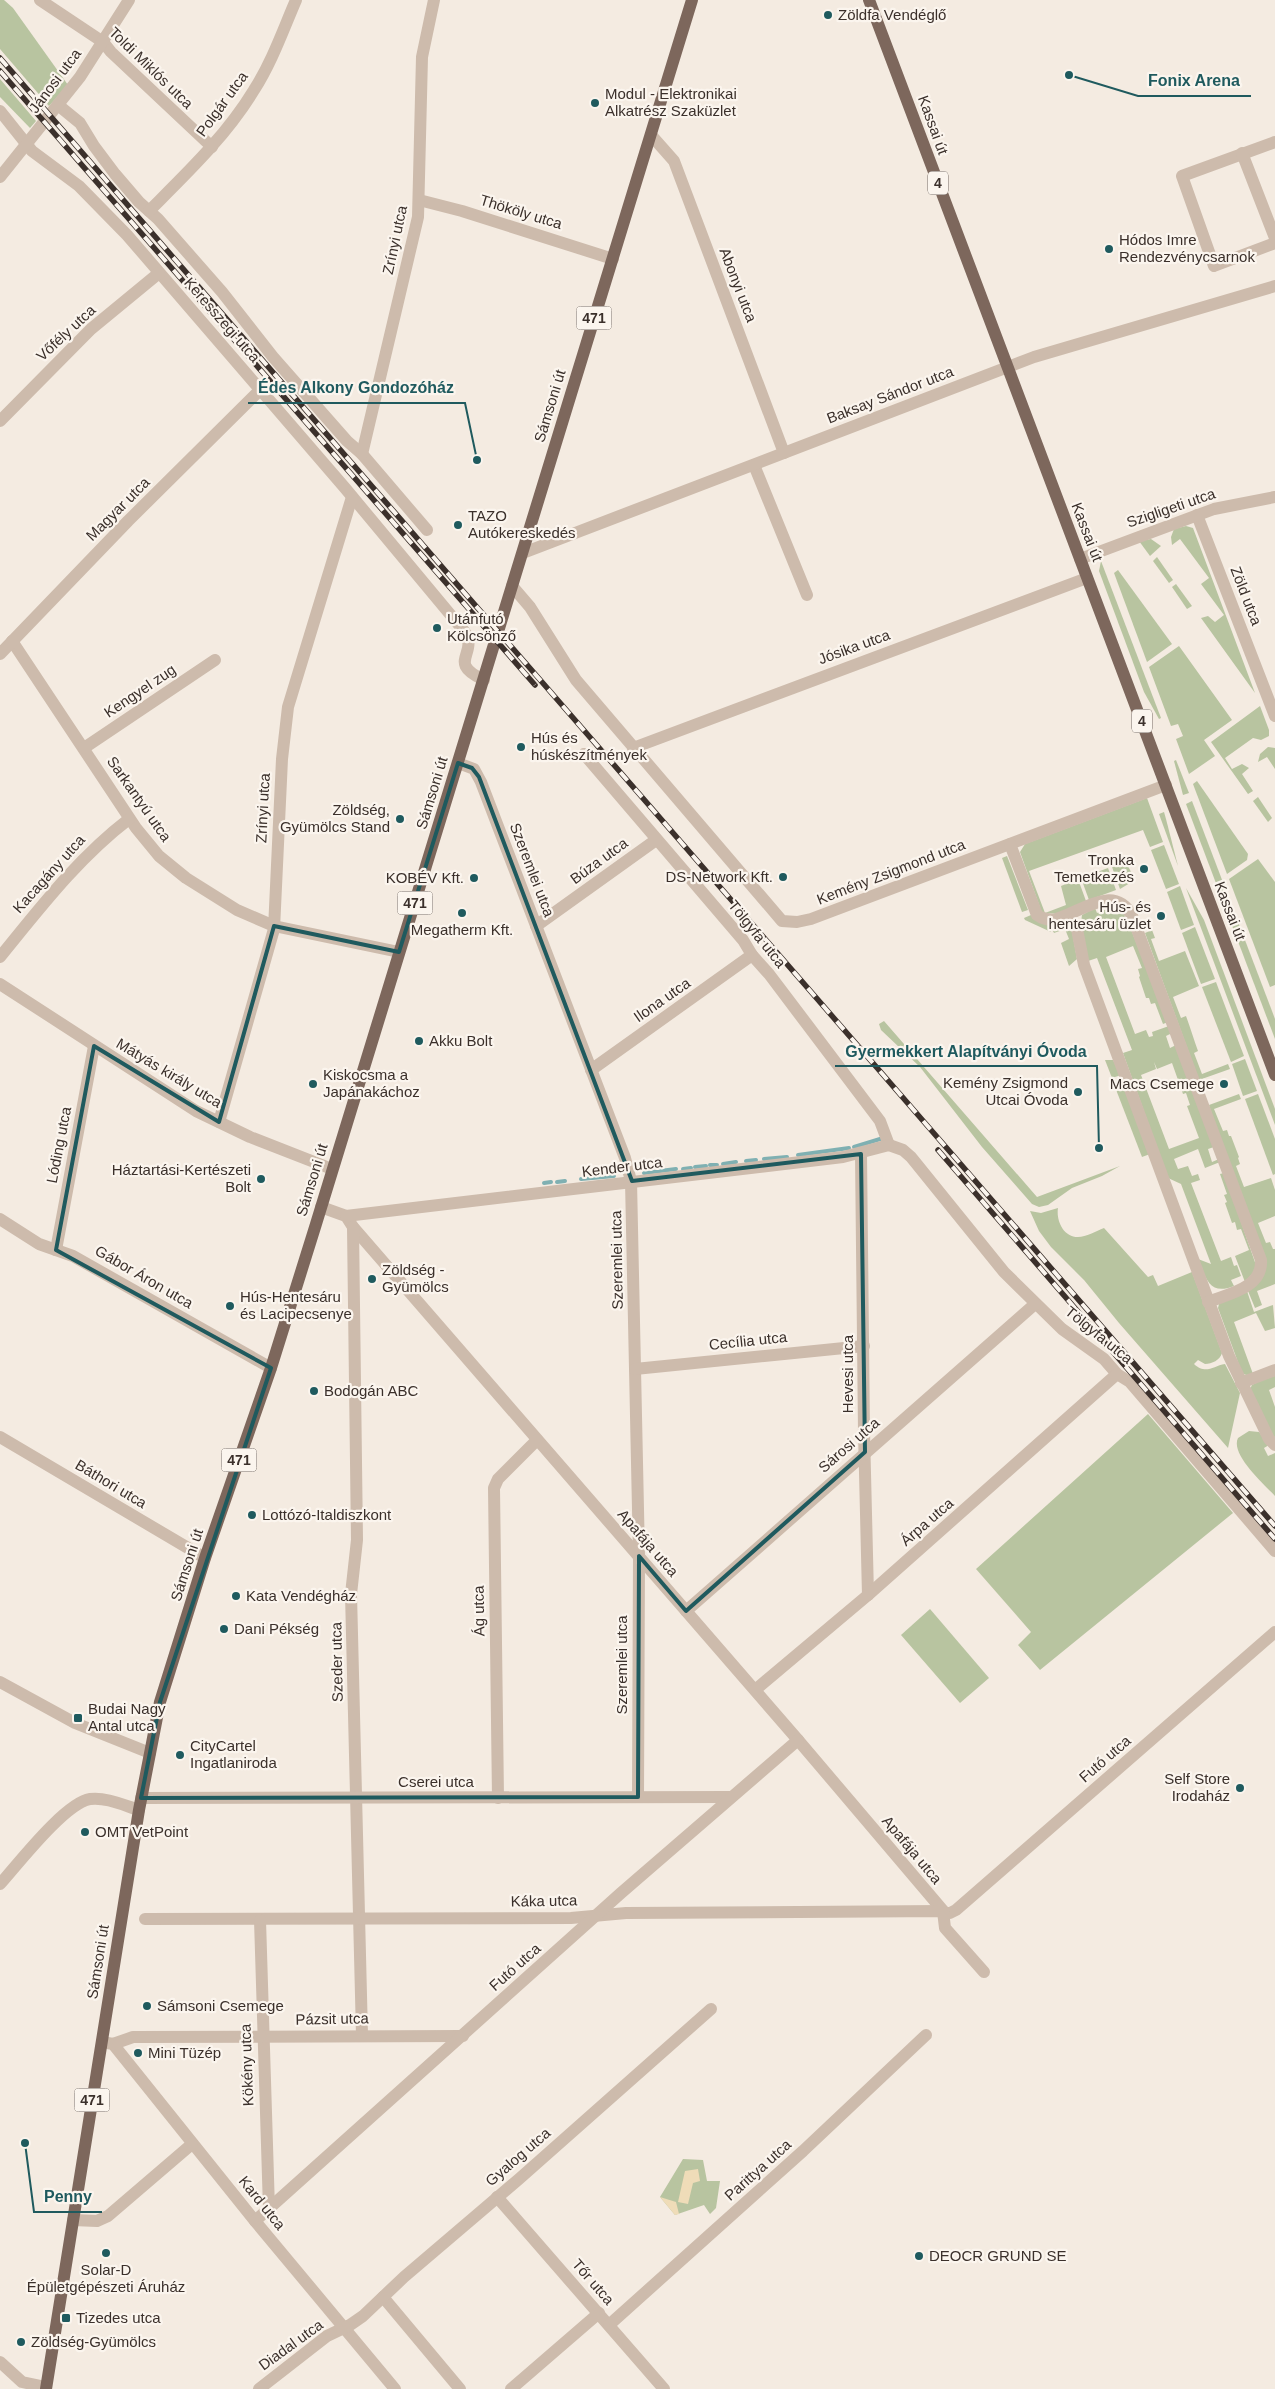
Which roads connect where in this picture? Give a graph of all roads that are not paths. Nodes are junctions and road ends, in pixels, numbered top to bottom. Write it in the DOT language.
graph roads {
  1 [pos="40,0"];
  2 [pos="129,0"];
  3 [pos="296,0"];
  4 [pos="434,0"];
  5 [pos="692,0"];
  6 [pos="869,0"];
  7 [pos="103,42"];
  8 [pos="58,106"];
  9 [pos="0,111"];
  10 [pos="651,135"];
  11 [pos="1275,142"];
  12 [pos="27,145"];
  13 [pos="212,147"];
  14 [pos="1242,154"];
  15 [pos="0,177"];
  16 [pos="419,200"];
  17 [pos="149,210"];
  18 [pos="1275,238"];
  19 [pos="1275,243"];
  20 [pos="612,259"];
  21 [pos="160,273"];
  22 [pos="1275,286"];
  23 [pos="1007,367"];
  24 [pos="261,389"];
  25 [pos="0,421"];
  26 [pos="784,453"];
  27 [pos="362,454"];
  28 [pos="754,465"];
  29 [pos="352,497"];
  30 [pos="1275,497"];
  31 [pos="1197,515"];
  32 [pos="427,530"];
  33 [pos="522,554"];
  34 [pos="1080,559"];
  35 [pos="1087,578"];
  36 [pos="512,586"];
  37 [pos="807,595"];
  38 [pos="12,641"];
  39 [pos="0,654"];
  40 [pos="215,660"];
  41 [pos="484,680"];
  42 [pos="1275,716"];
  43 [pos="84,748"];
  44 [pos="633,748"];
  45 [pos="584,754"];
  46 [pos="458,762"];
  47 [pos="1166,785"];
  48 [pos="129,818"];
  49 [pos="656,840"];
  50 [pos="1010,844"];
  51 [pos="1056,920"];
  52 [pos="274,926"];
  53 [pos="536,926"];
  54 [pos="400,952"];
  55 [pos="752,956"];
  56 [pos="0,957"];
  57 [pos="0,984"];
  58 [pos="94,1046"];
  59 [pos="591,1070"];
  60 [pos="1275,1075"];
  61 [pos="219,1122"];
  62 [pos="894,1146"];
  63 [pos="862,1154"];
  64 [pos="332,1169"];
  65 [pos="631,1181"];
  66 [pos="321,1207"];
  67 [pos="346,1216"];
  68 [pos="0,1218"];
  69 [pos="352,1227"];
  70 [pos="56,1250"];
  71 [pos="1208,1302"];
  72 [pos="1035,1304"];
  73 [pos="864,1346"];
  74 [pos="271,1368"];
  75 [pos="636,1369"];
  76 [pos="1275,1370"];
  77 [pos="1117,1374"];
  78 [pos="1241,1383"];
  79 [pos="0,1437"];
  80 [pos="537,1440"];
  81 [pos="1275,1445"];
  82 [pos="865,1452"];
  83 [pos="1275,1551"];
  84 [pos="639,1556"];
  85 [pos="205,1558"];
  86 [pos="868,1594"];
  87 [pos="686,1611"];
  88 [pos="1275,1632"];
  89 [pos="0,1682"];
  90 [pos="755,1690"];
  91 [pos="798,1740"];
  92 [pos="150,1752"];
  93 [pos="730,1797"];
  94 [pos="356,1798"];
  95 [pos="498,1798"];
  96 [pos="638,1798"];
  97 [pos="140,1804"];
  98 [pos="0,1884"];
  99 [pos="942,1911"];
  100 [pos="596,1916"];
  101 [pos="359,1918"];
  102 [pos="145,1919"];
  103 [pos="260,1920"];
  104 [pos="984,1972"];
  105 [pos="711,2008"];
  106 [pos="362,2035"];
  107 [pos="926,2035"];
  108 [pos="263,2036"];
  109 [pos="463,2036"];
  110 [pos="107,2043"];
  111 [pos="192,2144"];
  112 [pos="497,2197"];
  113 [pos="269,2209"];
  114 [pos="73,2220"];
  115 [pos="255,2221"];
  116 [pos="383,2297"];
  117 [pos="599,2313"];
  118 [pos="609,2326"];
  119 [pos="344,2328"];
  120 [pos="0,2362"];
  121 [pos="46,2388"];
  122 [pos="259,2389"];
  123 [pos="395,2389"];
  124 [pos="460,2389"];
  125 [pos="511,2389"];
  126 [pos="664,2389"];
  1 -- 7 [label="street, Toldi Miklós utca"];
  2 -- 7 [label="street, Jánosi utca"];
  3 -- 13 [label="street, Polgár utca"];
  4 -- 16 [label="street, Zrínyi utca"];
  5 -- 10 [label="main road, Sámsoni út / 471"];
  6 -- 23 [label="main road, Kassai út / 4"];
  7 -- 8 [label="street, Jánosi utca"];
  7 -- 13 [label="street, Toldi Miklós utca"];
  8 -- 12 [label="street, Jánosi utca"];
  8 -- 17 [label="street, Keresszegi utca"];
  9 -- 12 [label="street, Keresszegi utca"];
  10 -- 20 [label="main road, Sámsoni út / 471"];
  10 -- 26 [label="street, Abonyi utca"];
  11 -- 14 [label="street"];
  12 -- 15 [label="street, Jánosi utca"];
  12 -- 21 [label="street, Keresszegi utca"];
  13 -- 17 [label="street, Polgár utca"];
  14 -- 18 [label="street"];
  14 -- 19 [label="street"];
  16 -- 20 [label="street, Thököly utca"];
  16 -- 27 [label="street, Zrínyi utca"];
  17 -- 27 [label="street, Keresszegi utca"];
  20 -- 33 [label="main road, Sámsoni út / 471"];
  21 -- 24 [label="street, Keresszegi utca"];
  21 -- 25 [label="street, Vőfély utca"];
  22 -- 23 [label="street, Baksay Sándor utca"];
  23 -- 26 [label="street, Baksay Sándor utca"];
  23 -- 34 [label="main road, Kassai út / 4"];
  24 -- 29 [label="street, Keresszegi utca"];
  24 -- 38 [label="street, Magyar utca"];
  26 -- 28 [label="street, Baksay Sándor utca"];
  27 -- 32 [label="street, Keresszegi utca"];
  28 -- 33 [label="street, Baksay Sándor utca"];
  28 -- 37 [label="street"];
  29 -- 41 [label="street, Keresszegi utca"];
  29 -- 52 [label="street, Zrínyi utca"];
  30 -- 31 [label="street, Szigligeti utca"];
  31 -- 34 [label="street, Szigligeti utca"];
  31 -- 42 [label="street, Zöld utca"];
  33 -- 36 [label="main road, Sámsoni út / 471"];
  34 -- 35 [label="main road, Kassai út / 4"];
  35 -- 44 [label="street, Jósika utca"];
  35 -- 47 [label="main road, Kassai út / 4"];
  36 -- 41 [label="main road, Sámsoni út / 471"];
  36 -- 44 [label="street"];
  38 -- 39 [label="street, Magyar utca"];
  38 -- 43 [label="street, Sarkantyú utca"];
  40 -- 43 [label="street, Kengyel zug"];
  41 -- 46 [label="main road, Sámsoni út / 471"];
  43 -- 48 [label="street, Sarkantyú utca"];
  44 -- 50 [label="street, Kemény Zsigmond utca"];
  45 -- 49 [label="street, Tölgyfa utca"];
  46 -- 53 [label="street, Szeremlei utca"];
  46 -- 54 [label="main road, Sámsoni út / 471"];
  47 -- 50 [label="street, Kemény Zsigmond utca"];
  47 -- 60 [label="main road, Kassai út / 4"];
  48 -- 52 [label="street, Sarkantyú utca"];
  48 -- 56 [label="street, Kacagány utca"];
  49 -- 53 [label="street, Búza utca"];
  49 -- 55 [label="street, Tölgyfa utca"];
  50 -- 51 [label="street"];
  51 -- 71 [label="street"];
  51 -- 71 [label="street"];
  52 -- 54 [label="street, Sarkantyú utca"];
  52 -- 61 [label="street, Zrínyi utca"];
  53 -- 59 [label="street, Szeremlei utca"];
  54 -- 64 [label="main road, Sámsoni út / 471"];
  55 -- 59 [label="street, Ilona utca"];
  55 -- 62 [label="street, Tölgyfa utca"];
  57 -- 58 [label="street, Mátyás király utca"];
  58 -- 61 [label="street, Mátyás király utca"];
  58 -- 70 [label="street, Lóding utca"];
  59 -- 65 [label="street, Szeremlei utca"];
  61 -- 64 [label="street, Mátyás király utca"];
  62 -- 63 [label="street, Kender utca"];
  62 -- 72 [label="street, Tölgyfa utca"];
  63 -- 65 [label="street, Kender utca"];
  63 -- 73 [label="street, Hevesi utca"];
  64 -- 66 [label="main road, Sámsoni út / 471"];
  65 -- 67 [label="street, Kender utca"];
  65 -- 75 [label="street, Szeremlei utca"];
  66 -- 67 [label="street"];
  66 -- 74 [label="main road, Sámsoni út / 471"];
  67 -- 69 [label="street, Apafája utca"];
  68 -- 70 [label="street, Gábor Áron utca"];
  69 -- 80 [label="street, Apafája utca"];
  69 -- 94 [label="street, Szeder utca"];
  70 -- 74 [label="street, Gábor Áron utca"];
  71 -- 78 [label="street"];
  72 -- 77 [label="street, Tölgyfa utca"];
  72 -- 82 [label="street, Sárosi utca"];
  73 -- 75 [label="street, Cecília utca"];
  73 -- 82 [label="street, Hevesi utca"];
  74 -- 85 [label="main road, Sámsoni út / 471"];
  75 -- 84 [label="street, Szeremlei utca"];
  76 -- 78 [label="street"];
  77 -- 83 [label="street, Tölgyfa utca"];
  77 -- 86 [label="street, Árpa utca"];
  78 -- 81 [label="street"];
  79 -- 85 [label="street, Báthori utca"];
  80 -- 84 [label="street, Apafája utca"];
  80 -- 95 [label="street, Ág utca"];
  82 -- 86 [label="street, Hevesi utca"];
  82 -- 87 [label="street, Sárosi utca"];
  84 -- 87 [label="street, Apafája utca"];
  84 -- 96 [label="street, Szeremlei utca"];
  85 -- 92 [label="main road, Sámsoni út / 471"];
  86 -- 90 [label="street, Árpa utca"];
  87 -- 90 [label="street, Apafája utca"];
  88 -- 99 [label="street, Futó utca"];
  89 -- 92 [label="street"];
  90 -- 91 [label="street, Apafája utca"];
  91 -- 93 [label="street, Futó utca"];
  91 -- 99 [label="street, Apafája utca"];
  92 -- 97 [label="main road, Sámsoni út / 471"];
  93 -- 96 [label="street, Cserei utca"];
  93 -- 100 [label="street, Futó utca"];
  94 -- 95 [label="street, Cserei utca"];
  94 -- 97 [label="street, Cserei utca"];
  94 -- 101 [label="street, Szeder utca"];
  95 -- 96 [label="street, Cserei utca"];
  97 -- 98 [label="street, Cserei utca"];
  97 -- 110 [label="main road, Sámsoni út / 471"];
  99 -- 100 [label="street, Káka utca"];
  99 -- 104 [label="street, Apafája utca"];
  100 -- 101 [label="street, Káka utca"];
  100 -- 109 [label="street, Futó utca"];
  101 -- 103 [label="street, Káka utca"];
  101 -- 106 [label="street, Szeder utca"];
  102 -- 103 [label="street, Káka utca"];
  103 -- 108 [label="street, Kökény utca"];
  105 -- 112 [label="street, Gyalog utca"];
  106 -- 108 [label="street, Pázsit utca"];
  106 -- 109 [label="street, Pázsit utca"];
  107 -- 118 [label="street, Parittya utca"];
  108 -- 110 [label="street, Pázsit utca"];
  108 -- 113 [label="street, Kökény utca"];
  109 -- 113 [label="street, Futó utca"];
  110 -- 111 [label="street, Kard utca"];
  110 -- 114 [label="main road, Sámsoni út / 471"];
  111 -- 114 [label="street"];
  111 -- 115 [label="street, Kard utca"];
  112 -- 116 [label="street, Gyalog utca"];
  112 -- 117 [label="street, Tőr utca"];
  113 -- 115 [label="street, Futó utca"];
  114 -- 121 [label="main road, Sámsoni út / 471"];
  115 -- 119 [label="street, Kard utca"];
  116 -- 119 [label="street, Gyalog utca"];
  116 -- 124 [label="street"];
  117 -- 118 [label="street, Tőr utca"];
  117 -- 125 [label="street"];
  118 -- 126 [label="street, Tőr utca"];
  119 -- 122 [label="street, Diadal utca"];
  119 -- 123 [label="street, Kard utca"];
  120 -- 121 [label="street"];
}
